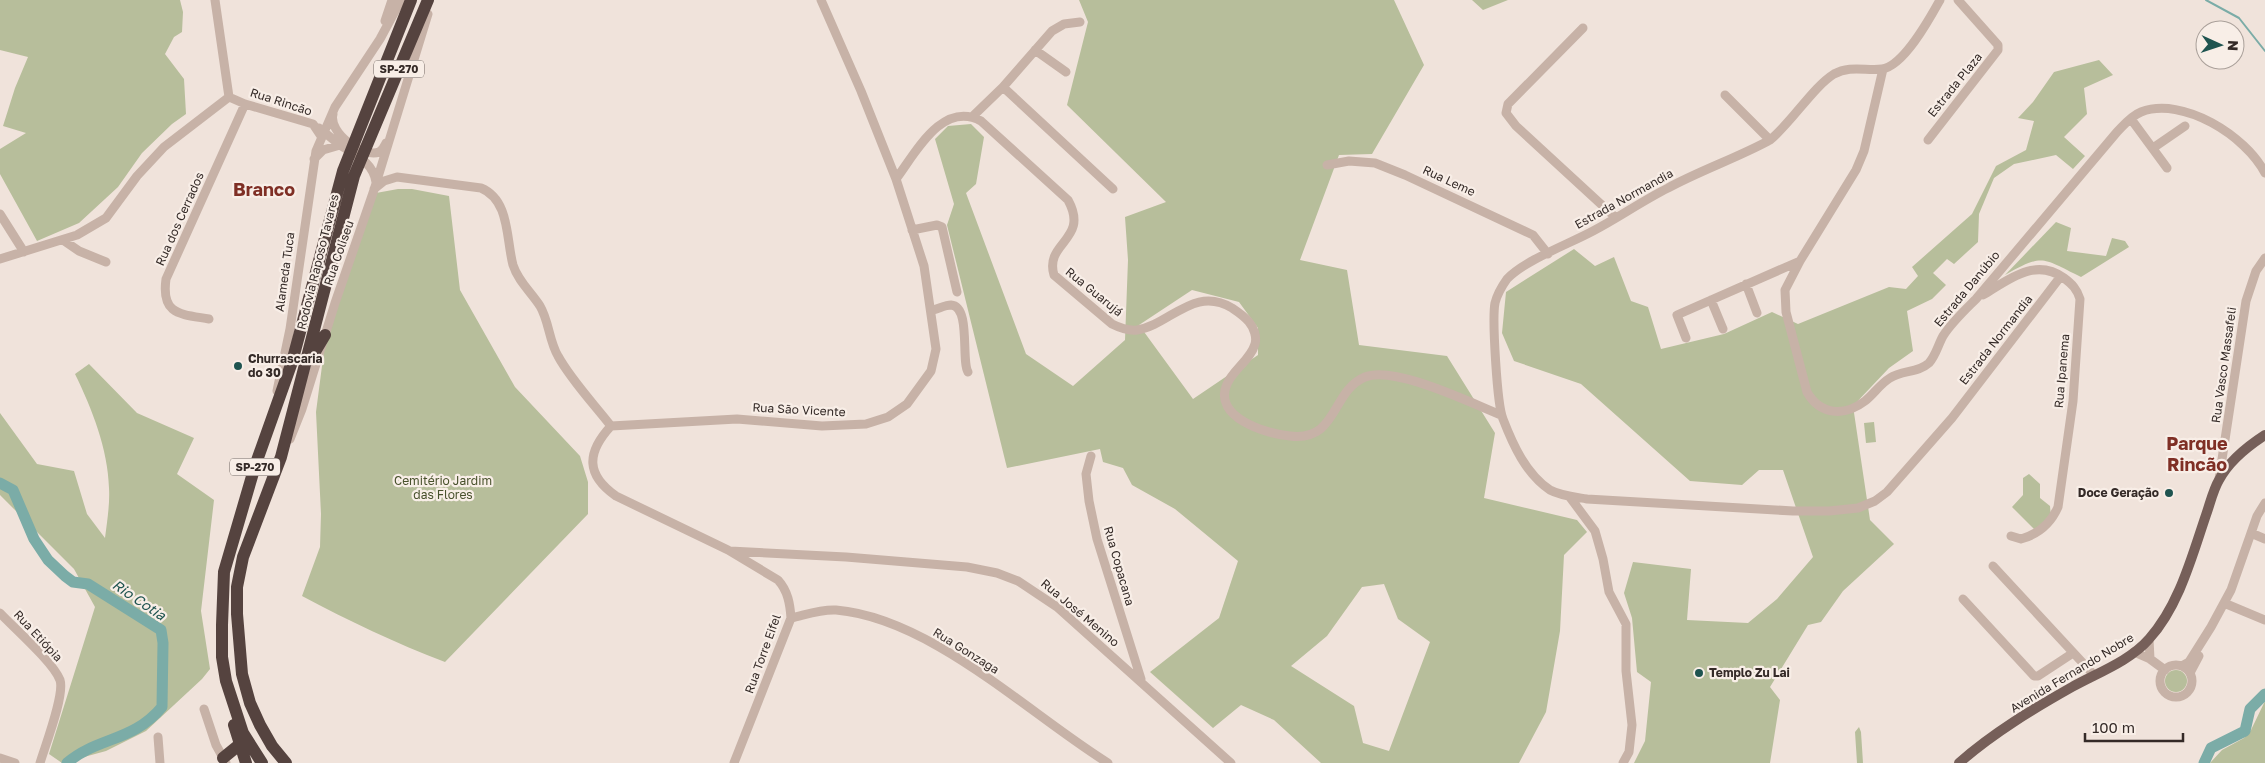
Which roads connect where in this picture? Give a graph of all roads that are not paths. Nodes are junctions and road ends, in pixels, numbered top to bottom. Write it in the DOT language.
graph roads {
  1 [pos="215,0"];
  2 [pos="386,0"];
  3 [pos="392,0"];
  4 [pos="401,0"];
  5 [pos="410,0"];
  6 [pos="428,0"];
  7 [pos="432,0"];
  8 [pos="821,0"];
  9 [pos="1940,0"];
  10 [pos="1958,0"];
  11 [pos="388,10"];
  12 [pos="1080,22"];
  13 [pos="1583,28"];
  14 [pos="380,38"];
  15 [pos="1035,50"];
  16 [pos="1883,69"];
  17 [pos="1066,72"];
  18 [pos="1003,87"];
  19 [pos="1725,95"];
  20 [pos="229,97"];
  21 [pos="245,104"];
  22 [pos="334,107"];
  23 [pos="973,116"];
  24 [pos="2131,118"];
  25 [pos="329,119"];
  26 [pos="312,124"];
  27 [pos="2185,126"];
  28 [pos="322,134"];
  29 [pos="389,140"];
  30 [pos="1770,140"];
  31 [pos="1928,140"];
  32 [pos="340,145"];
  33 [pos="2152,148"];
  34 [pos="314,159"];
  35 [pos="365,161"];
  36 [pos="382,164"];
  37 [pos="1327,164"];
  38 [pos="2167,168"];
  39 [pos="348,173"];
  40 [pos="2265,173"];
  41 [pos="395,176"];
  42 [pos="896,179"];
  43 [pos="375,186"];
  44 [pos="1113,189"];
  45 [pos="0,214"];
  46 [pos="1616,218"];
  47 [pos="912,230"];
  48 [pos="64,240"];
  49 [pos="24,252"];
  50 [pos="1548,254"];
  51 [pos="2265,258"];
  52 [pos="0,259"];
  53 [pos="1800,261"];
  54 [pos="106,262"];
  55 [pos="2061,276"];
  56 [pos="1746,284"];
  57 [pos="956,292"];
  58 [pos="1976,299"];
  59 [pos="1711,300"];
  60 [pos="932,310"];
  61 [pos="1757,313"];
  62 [pos="209,319"];
  63 [pos="1724,329"];
  64 [pos="325,335"];
  65 [pos="1686,338"];
  66 [pos="306,366"];
  67 [pos="968,372"];
  68 [pos="1501,415"];
  69 [pos="271,417"];
  70 [pos="611,426"];
  71 [pos="2265,435"];
  72 [pos="1091,456"];
  73 [pos="281,457"];
  74 [pos="2219,479"];
  75 [pos="1569,496"];
  76 [pos="2265,503"];
  77 [pos="2265,514"];
  78 [pos="2011,536"];
  79 [pos="2257,536"];
  80 [pos="728,550"];
  81 [pos="1993,566"];
  82 [pos="1962,599"];
  83 [pos="2226,604"];
  84 [pos="0,614"];
  85 [pos="791,618"];
  86 [pos="2265,620"];
  87 [pos="2149,640"];
  88 [pos="2134,652"];
  89 [pos="2073,653"];
  90 [pos="2150,659"];
  91 [pos="2182,666"];
  92 [pos="2164,670"];
  93 [pos="2190,673"];
  94 [pos="2094,675"];
  95 [pos="226,681"];
  96 [pos="1141,681"];
  97 [pos="204,709"];
  98 [pos="158,737"];
  99 [pos="239,745"];
  100 [pos="0,758"];
  101 [pos="225,761"];
  102 [pos="15,763"];
  103 [pos="40,763"];
  104 [pos="160,763"];
  105 [pos="246,763"];
  106 [pos="262,763"];
  107 [pos="286,763"];
  108 [pos="734,763"];
  109 [pos="1108,763"];
  110 [pos="1231,763"];
  111 [pos="1623,763"];
  112 [pos="1959,763"];
  1 -- 20 [label="street"];
  2 -- 11 [label="street"];
  3 -- 11 [label="street, Alameda Tuca"];
  4 -- 14 [label="street, Alameda Tuca"];
  5 -- 39 [label="highway, Rodovia Raposo Tavares / SP-270"];
  6 -- 39 [label="highway, Rodovia Raposo Tavares / SP-270"];
  7 -- 29 [label="street, Rua Coliseu"];
  8 -- 42 [label="street, Rua São Vicente"];
  9 -- 16 [label="street"];
  10 -- 31 [label="street, Estrada Plaza"];
  11 -- 14 [label="street, Alameda Tuca"];
  12 -- 15 [label="street"];
  13 -- 46 [label="street"];
  14 -- 22 [label="street, Alameda Tuca"];
  15 -- 17 [label="street"];
  15 -- 18 [label="street"];
  16 -- 30 [label="street, Estrada Normandia"];
  16 -- 53 [label="street, Estrada Danúbio"];
  18 -- 23 [label="street"];
  18 -- 44 [label="street"];
  19 -- 30 [label="street"];
  20 -- 21 [label="street, Rua Rincão"];
  20 -- 48 [label="street"];
  21 -- 26 [label="street, Rua Rincão"];
  21 -- 62 [label="street, Rua dos Cerrados"];
  22 -- 25 [label="street, Alameda Tuca"];
  22 -- 29 [label="street"];
  23 -- 42 [label="street"];
  23 -- 68 [label="street, Rua Guarujá"];
  24 -- 33 [label="street"];
  24 -- 40 [label="street, Estrada Danúbio"];
  24 -- 58 [label="street, Estrada Danúbio"];
  25 -- 26 [label="street"];
  25 -- 28 [label="street, Alameda Tuca"];
  26 -- 28 [label="street"];
  27 -- 33 [label="street"];
  28 -- 32 [label="street"];
  28 -- 34 [label="street, Alameda Tuca"];
  29 -- 36 [label="street, Rua Coliseu"];
  30 -- 46 [label="street, Estrada Normandia"];
  32 -- 34 [label="street"];
  32 -- 35 [label="street"];
  33 -- 38 [label="street"];
  34 -- 69 [label="street, Alameda Tuca"];
  35 -- 36 [label="street"];
  35 -- 43 [label="street"];
  36 -- 41 [label="street"];
  36 -- 43 [label="street, Rua Coliseu"];
  37 -- 50 [label="street, Rua Leme"];
  39 -- 66 [label="highway, Rodovia Raposo Tavares / SP-270"];
  39 -- 69 [label="highway, Rodovia Raposo Tavares / SP-270"];
  41 -- 43 [label="street"];
  41 -- 70 [label="street"];
  42 -- 47 [label="street, Rua São Vicente"];
  43 -- 64 [label="street, Rua Coliseu"];
  45 -- 49 [label="street"];
  46 -- 50 [label="street, Estrada Normandia"];
  47 -- 57 [label="street"];
  47 -- 60 [label="street, Rua São Vicente"];
  48 -- 49 [label="street"];
  48 -- 54 [label="street"];
  49 -- 52 [label="street"];
  50 -- 68 [label="street, Estrada Normandia"];
  51 -- 74 [label="street, Rua Vasco Massafeli"];
  53 -- 56 [label="street"];
  53 -- 58 [label="street, Estrada Danúbio"];
  55 -- 58 [label="street, Rua Ipanema"];
  55 -- 75 [label="street, Estrada Normandia"];
  55 -- 78 [label="street, Rua Ipanema"];
  56 -- 59 [label="street"];
  56 -- 61 [label="street"];
  59 -- 63 [label="street"];
  59 -- 65 [label="street"];
  60 -- 67 [label="street"];
  60 -- 70 [label="street, Rua São Vicente"];
  64 -- 66 [label="highway"];
  64 -- 73 [label="street, Rua Coliseu"];
  66 -- 73 [label="highway, Rodovia Raposo Tavares / SP-270"];
  68 -- 75 [label="street, Estrada Normandia"];
  69 -- 95 [label="highway, Rodovia Raposo Tavares / SP-270"];
  70 -- 80 [label="street"];
  71 -- 74 [label="main road, Avenida Fernando Nobre"];
  72 -- 96 [label="street, Rua Copacana"];
  73 -- 107 [label="highway, Rodovia Raposo Tavares / SP-270"];
  74 -- 87 [label="main road, Avenida Fernando Nobre"];
  75 -- 111 [label="street"];
  76 -- 79 [label="street"];
  77 -- 79 [label="street"];
  79 -- 83 [label="street"];
  80 -- 85 [label="street, Rua Torre Eifel"];
  80 -- 96 [label="street, Rua José Menino"];
  81 -- 89 [label="street"];
  82 -- 89 [label="street"];
  83 -- 86 [label="street"];
  83 -- 91 [label="street"];
  83 -- 93 [label="street"];
  84 -- 103 [label="street, Rua Etiópia"];
  85 -- 108 [label="street, Rua Torre Eifel"];
  85 -- 109 [label="street, Rua Gonzaga"];
  87 -- 88 [label="main road, Avenida Fernando Nobre"];
  87 -- 90 [label="street"];
  88 -- 90 [label="street"];
  88 -- 94 [label="main road, Avenida Fernando Nobre"];
  89 -- 94 [label="street"];
  90 -- 92 [label="street"];
  91 -- 92 [label="street"];
  91 -- 93 [label="street"];
  92 -- 93 [label="street"];
  94 -- 112 [label="main road, Avenida Fernando Nobre"];
  95 -- 99 [label="highway"];
  95 -- 106 [label="highway, Rodovia Raposo Tavares / SP-270"];
  96 -- 110 [label="street, Rua José Menino"];
  97 -- 101 [label="street"];
  98 -- 104 [label="street"];
  99 -- 101 [label="highway"];
  99 -- 105 [label="highway"];
  100 -- 102 [label="street"];
}
